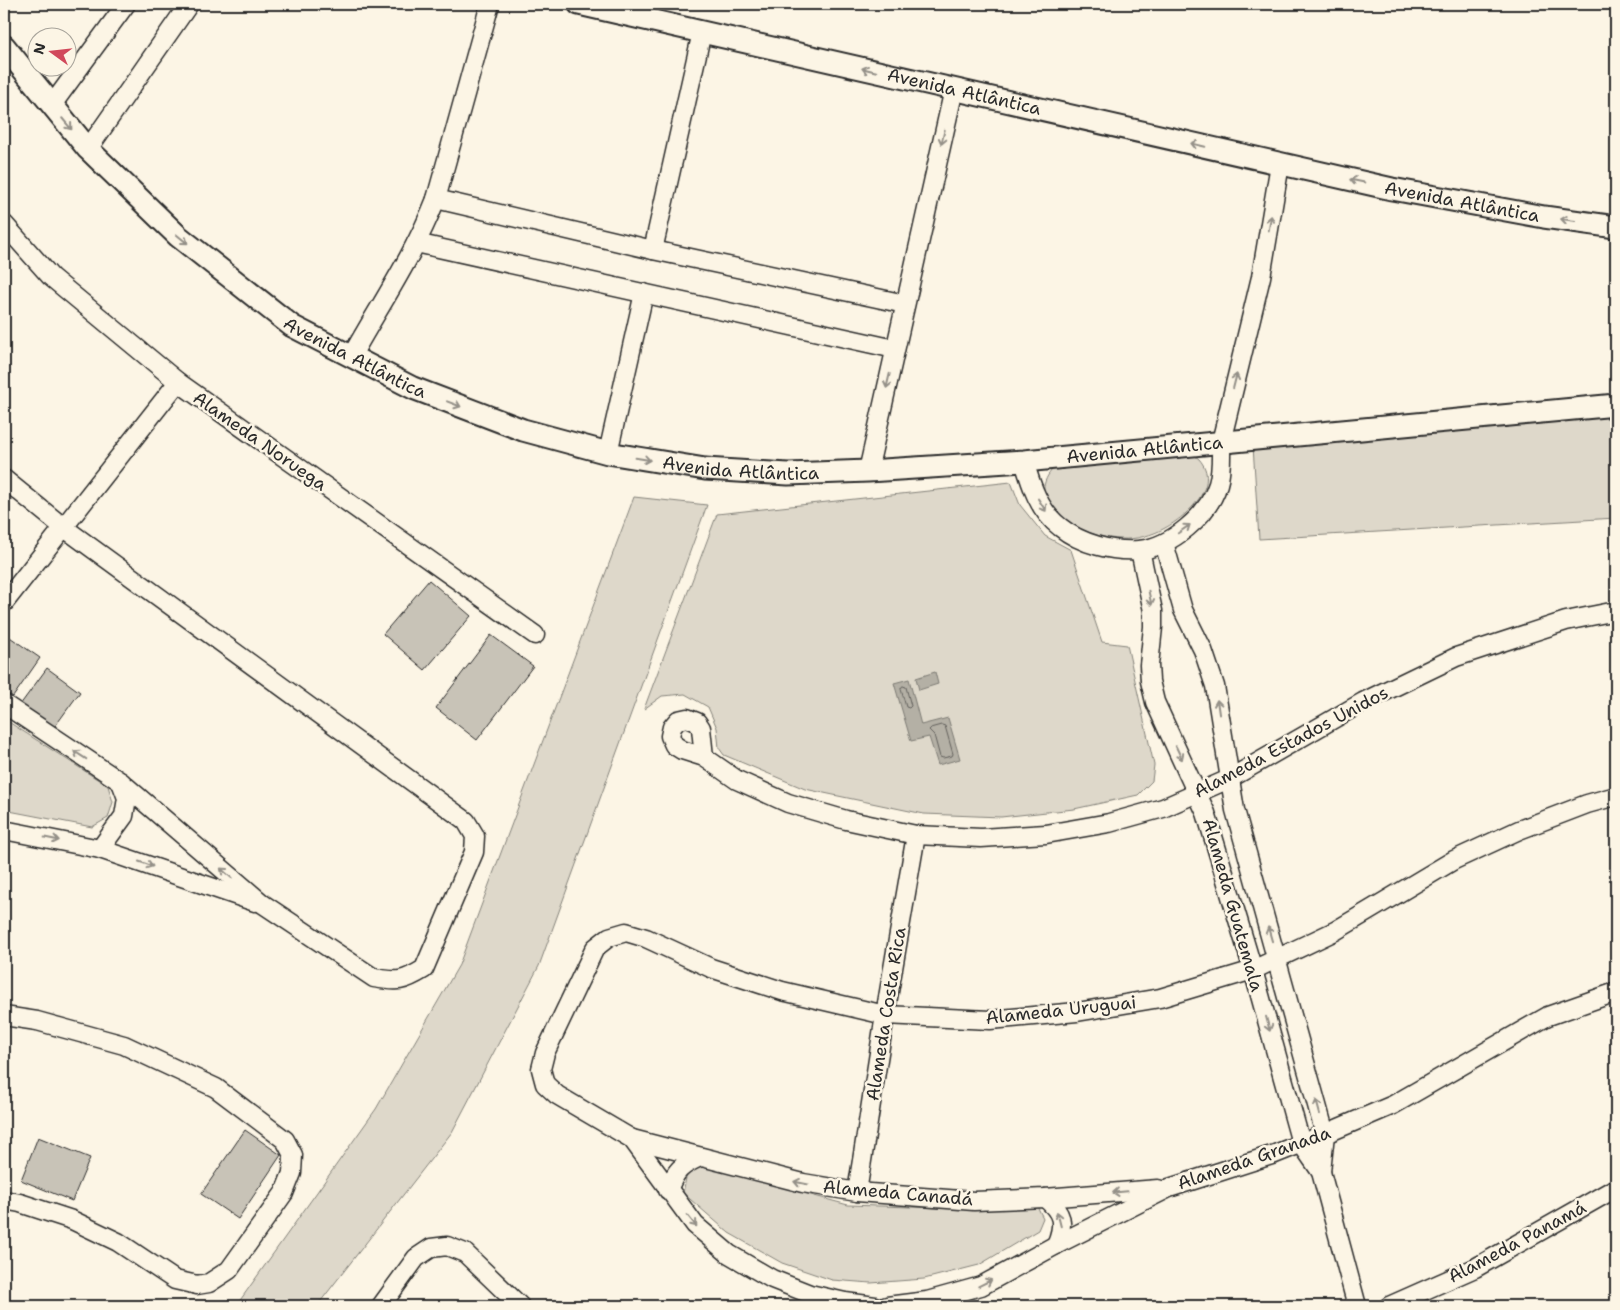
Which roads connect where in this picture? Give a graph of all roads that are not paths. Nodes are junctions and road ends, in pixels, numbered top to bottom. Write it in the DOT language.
graph roads {
  1 [pos="126,4"];
  2 [pos="189,4"];
  3 [pos="490,4"];
  4 [pos="579,4"];
  5 [pos="702,32"];
  6 [pos="4,46"];
  7 [pos="954,89"];
  8 [pos="52,106"];
  9 [pos="88,149"];
  10 [pos="1280,164"];
  11 [pos="436,199"];
  12 [pos="4,224"];
  13 [pos="1616,227"];
  14 [pos="416,243"];
  15 [pos="652,250"];
  16 [pos="644,293"];
  17 [pos="905,304"];
  18 [pos="895,349"];
  19 [pos="351,357"];
  20 [pos="178,382"];
  21 [pos="1616,405"];
  22 [pos="1221,442"];
  23 [pos="608,453"];
  24 [pos="1024,461"];
  25 [pos="868,471"];
  26 [pos="4,479"];
  27 [pos="63,527"];
  28 [pos="1164,543"];
  29 [pos="1140,550"];
  30 [pos="4,603"];
  31 [pos="1616,611"];
  32 [pos="535,635"];
  33 [pos="4,704"];
  34 [pos="704,757"];
  35 [pos="1229,779"];
  36 [pos="121,782"];
  37 [pos="1197,792"];
  38 [pos="1616,796"];
  39 [pos="4,830"];
  40 [pos="916,835"];
  41 [pos="100,848"];
  42 [pos="263,904"];
  43 [pos="1277,959"];
  44 [pos="1253,970"];
  45 [pos="1616,992"];
  46 [pos="885,1015"];
  47 [pos="4,1016"];
  48 [pos="1325,1134"];
  49 [pos="632,1139"];
  50 [pos="1301,1144"];
  51 [pos="700,1157"];
  52 [pos="1321,1172"];
  53 [pos="1168,1188"];
  54 [pos="1616,1188"];
  55 [pos="668,1190"];
  56 [pos="857,1192"];
  57 [pos="1045,1198"];
  58 [pos="4,1200"];
  59 [pos="1056,1244"];
  60 [pos="381,1306"];
  61 [pos="520,1306"];
  62 [pos="874,1306"];
  63 [pos="887,1306"];
  64 [pos="1358,1306"];
  65 [pos="1389,1306"];
  1 -- 8 [label="street"];
  2 -- 9 [label="street"];
  3 -- 11 [label="street"];
  4 -- 5 [label="street, Avenida Atlântica"];
  7 -- 5 [label="street, Avenida Atlântica, one-way"];
  5 -- 15 [label="street"];
  6 -- 8 [label="street, Avenida Atlântica"];
  10 -- 7 [label="street, Avenida Atlântica, one-way"];
  7 -- 17 [label="street, one-way"];
  8 -- 9 [label="street, Avenida Atlântica, one-way"];
  9 -- 19 [label="street, Avenida Atlântica, one-way"];
  13 -- 10 [label="street, Avenida Atlântica, one-way"];
  22 -- 10 [label="street, one-way"];
  11 -- 14 [label="street"];
  11 -- 15 [label="street"];
  12 -- 20 [label="street, Alameda Noruega"];
  14 -- 16 [label="street"];
  14 -- 19 [label="street"];
  15 -- 17 [label="street"];
  16 -- 18 [label="street"];
  16 -- 23 [label="street"];
  17 -- 18 [label="street"];
  18 -- 25 [label="street, one-way"];
  19 -- 23 [label="street, Avenida Atlântica, one-way"];
  20 -- 27 [label="street"];
  20 -- 32 [label="street, Alameda Noruega"];
  21 -- 22 [label="street, Avenida Atlântica"];
  22 -- 24 [label="street, Avenida Atlântica"];
  28 -- 22 [label="street, one-way"];
  23 -- 25 [label="street, Avenida Atlântica, one-way"];
  24 -- 25 [label="street, Avenida Atlântica"];
  24 -- 29 [label="street, one-way"];
  26 -- 27 [label="street"];
  27 -- 30 [label="street"];
  27 -- 42 [label="street"];
  28 -- 29 [label="street"];
  35 -- 28 [label="street, Alameda Guatemala, one-way"];
  29 -- 37 [label="street, Alameda Guatemala, one-way"];
  31 -- 35 [label="street, Alameda Estados Unidos"];
  36 -- 33 [label="street, one-way"];
  34 -- 40 [label="street, Alameda Estados Unidos"];
  35 -- 37 [label="street, Alameda Estados Unidos"];
  43 -- 35 [label="street, Alameda Guatemala, one-way"];
  36 -- 41 [label="street"];
  42 -- 36 [label="street, one-way"];
  37 -- 40 [label="street, Alameda Estados Unidos"];
  37 -- 44 [label="street, Alameda Guatemala"];
  38 -- 43 [label="street, Alameda Uruguai"];
  39 -- 41 [label="street, one-way"];
  40 -- 46 [label="street, Alameda Costa Rica"];
  41 -- 42 [label="street, one-way"];
  43 -- 44 [label="street, Alameda Uruguai"];
  48 -- 43 [label="street, Alameda Guatemala, one-way"];
  44 -- 46 [label="street, Alameda Uruguai"];
  44 -- 50 [label="street, Alameda Guatemala, one-way"];
  45 -- 48 [label="street, Alameda Granada"];
  46 -- 49 [label="street, Alameda Uruguai"];
  46 -- 56 [label="street, Alameda Costa Rica"];
  47 -- 58 [label="street"];
  48 -- 50 [label="street, Alameda Granada"];
  48 -- 52 [label="street, Alameda Guatemala"];
  49 -- 51 [label="street, Alameda Canadá"];
  49 -- 55 [label="street"];
  50 -- 52 [label="street, Alameda Guatemala"];
  50 -- 53 [label="street, Alameda Granada"];
  51 -- 55 [label="street"];
  56 -- 51 [label="street, Alameda Canadá, one-way"];
  52 -- 64 [label="street, Alameda Guatemala"];
  53 -- 57 [label="street, Alameda Canadá, one-way"];
  53 -- 59 [label="street, Alameda Granada"];
  54 -- 65 [label="street, Alameda Panamá"];
  55 -- 62 [label="street, one-way"];
  56 -- 57 [label="street, Alameda Canadá"];
  59 -- 57 [label="street, one-way"];
  63 -- 59 [label="street, Alameda Granada, one-way"];
  60 -- 61 [label="street"];
}
